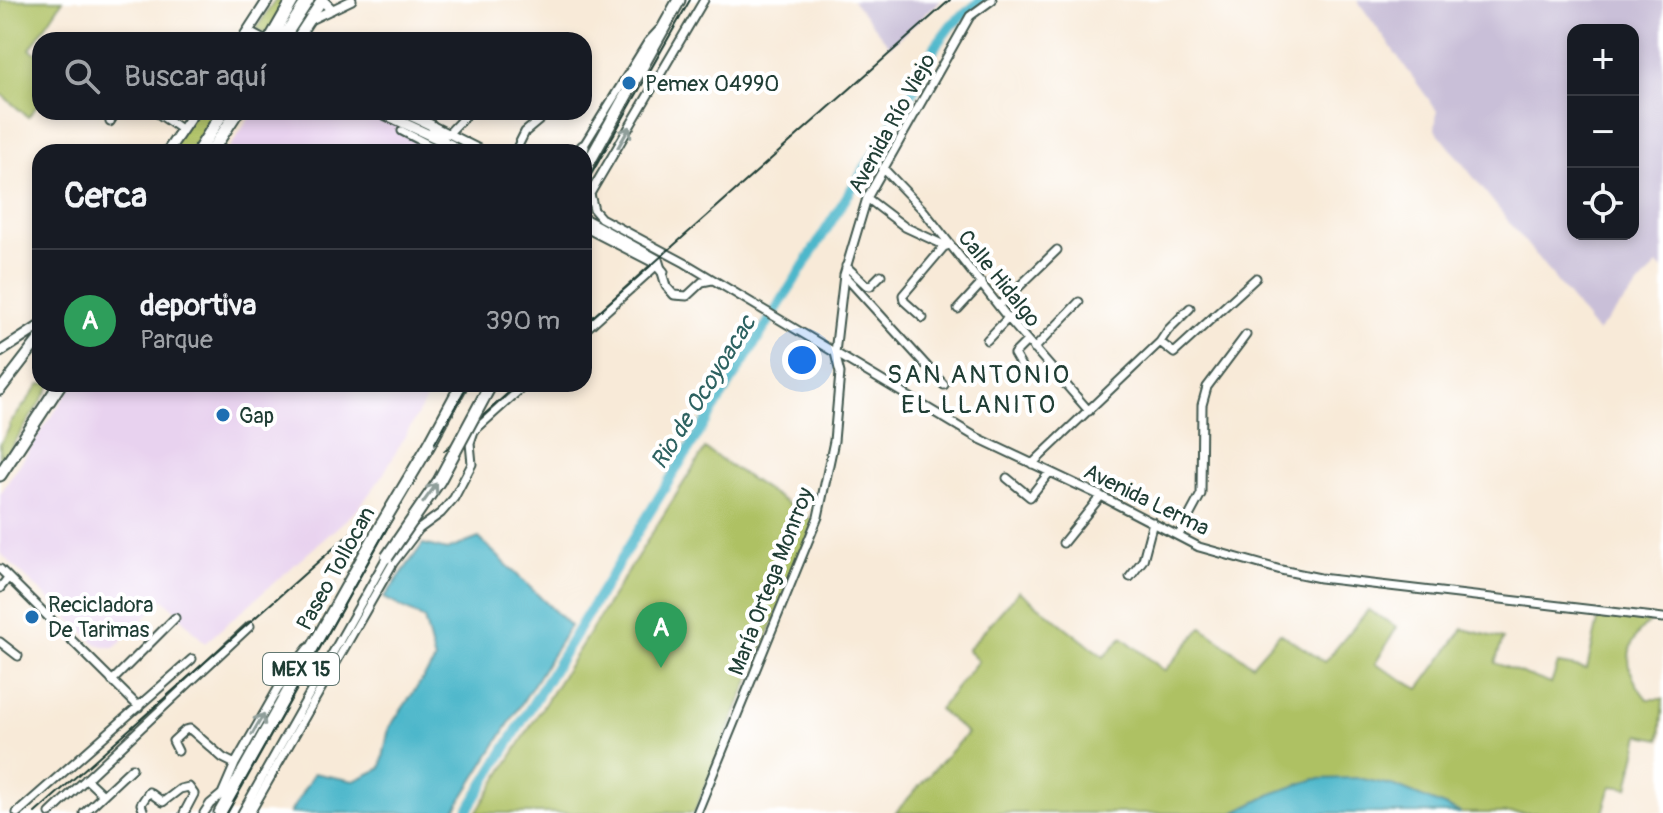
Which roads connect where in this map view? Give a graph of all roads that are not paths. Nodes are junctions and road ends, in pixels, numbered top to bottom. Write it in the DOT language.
graph roads {
  1 [pos="268,0"];
  2 [pos="293,0"];
  3 [pos="308,0"];
  4 [pos="322,0"];
  5 [pos="352,0"];
  6 [pos="679,0"];
  7 [pos="704,0"];
  8 [pos="992,0"];
  9 [pos="331,9"];
  10 [pos="667,20"];
  11 [pos="308,22"];
  12 [pos="247,32"];
  13 [pos="275,32"];
  14 [pos="287,32"];
  15 [pos="301,32"];
  16 [pos="168,120"];
  17 [pos="189,120"];
  18 [pos="218,120"];
  19 [pos="232,120"];
  20 [pos="397,120"];
  21 [pos="420,120"];
  22 [pos="463,120"];
  23 [pos="539,120"];
  24 [pos="182,130"];
  25 [pos="402,131"];
  26 [pos="447,143"];
  27 [pos="172,144"];
  28 [pos="203,144"];
  29 [pos="216,144"];
  30 [pos="519,144"];
  31 [pos="586,144"];
  32 [pos="592,156"];
  33 [pos="883,168"];
  34 [pos="592,191"];
  35 [pos="867,198"];
  36 [pos="592,202"];
  37 [pos="592,223"];
  38 [pos="592,232"];
  39 [pos="948,245"];
  40 [pos="1057,250"];
  41 [pos="679,260"];
  42 [pos="658,263"];
  43 [pos="689,266"];
  44 [pos="845,271"];
  45 [pos="881,275"];
  46 [pos="1256,278"];
  47 [pos="712,280"];
  48 [pos="982,283"];
  49 [pos="694,291"];
  50 [pos="1079,302"];
  51 [pos="999,306"];
  52 [pos="1190,308"];
  53 [pos="958,309"];
  54 [pos="923,318"];
  55 [pos="1008,318"];
  56 [pos="592,324"];
  57 [pos="32,331"];
  58 [pos="1246,335"];
  59 [pos="987,340"];
  60 [pos="1027,341"];
  61 [pos="1160,342"];
  62 [pos="32,348"];
  63 [pos="1034,349"];
  64 [pos="0,352"];
  65 [pos="835,353"];
  66 [pos="1021,366"];
  67 [pos="944,385"];
  68 [pos="0,390"];
  69 [pos="55,392"];
  70 [pos="458,392"];
  71 [pos="487,392"];
  72 [pos="517,392"];
  73 [pos="1089,411"];
  74 [pos="1032,464"];
  75 [pos="1049,473"];
  76 [pos="0,475"];
  77 [pos="1007,478"];
  78 [pos="1101,496"];
  79 [pos="1153,522"];
  80 [pos="1179,535"];
  81 [pos="1063,543"];
  82 [pos="387,557"];
  83 [pos="1294,563"];
  84 [pos="0,569"];
  85 [pos="1291,573"];
  86 [pos="1130,577"];
  87 [pos="8,578"];
  88 [pos="0,588"];
  89 [pos="175,618"];
  90 [pos="1663,618"];
  91 [pos="250,626"];
  92 [pos="0,642"];
  93 [pos="316,643"];
  94 [pos="18,656"];
  95 [pos="192,659"];
  96 [pos="112,681"];
  97 [pos="139,707"];
  98 [pos="160,711"];
  99 [pos="178,751"];
  100 [pos="235,764"];
  101 [pos="132,768"];
  102 [pos="86,779"];
  103 [pos="102,794"];
  104 [pos="17,813"];
  105 [pos="50,813"];
  106 [pos="84,813"];
  107 [pos="144,813"];
  108 [pos="184,813"];
  109 [pos="204,813"];
  110 [pos="220,813"];
  111 [pos="242,813"];
  112 [pos="250,813"];
  113 [pos="697,813"];
  1 -- 12 [label="main road"];
  2 -- 13 [label="highway"];
  3 -- 14 [label="highway"];
  4 -- 9 [label="main road"];
  4 -- 11 [label="main road"];
  5 -- 9 [label="street"];
  6 -- 10 [label="highway"];
  34 -- 7 [label="street, one-way"];
  8 -- 33 [label="street, Avenida Río Viejo"];
  9 -- 11 [label="street"];
  10 -- 31 [label="street"];
  10 -- 32 [label="highway"];
  11 -- 15 [label="main road"];
  16 -- 24 [label="street"];
  17 -- 24 [label="main road"];
  18 -- 28 [label="highway"];
  19 -- 29 [label="highway"];
  20 -- 26 [label="main road"];
  21 -- 26 [label="main road"];
  22 -- 26 [label="street"];
  23 -- 30 [label="street"];
  24 -- 27 [label="main road"];
  25 -- 26 [label="street"];
  33 -- 35 [label="street, Avenida Río Viejo"];
  33 -- 39 [label="street, Calle Hidalgo"];
  35 -- 39 [label="street"];
  35 -- 44 [label="street, Avenida Río Viejo"];
  36 -- 41 [label="street, Avenida Lerma"];
  37 -- 42 [label="street"];
  38 -- 42 [label="main road"];
  39 -- 48 [label="street, Calle Hidalgo"];
  39 -- 54 [label="street"];
  40 -- 51 [label="street"];
  41 -- 42 [label="street"];
  41 -- 43 [label="street, Avenida Lerma"];
  42 -- 49 [label="street"];
  42 -- 56 [label="street"];
  43 -- 47 [label="street, Avenida Lerma"];
  43 -- 49 [label="street"];
  44 -- 45 [label="street"];
  44 -- 65 [label="street, Avenida Río Viejo"];
  44 -- 67 [label="street"];
  46 -- 61 [label="street"];
  47 -- 49 [label="street"];
  47 -- 65 [label="street, Avenida Lerma"];
  48 -- 51 [label="street, Calle Hidalgo"];
  48 -- 53 [label="street"];
  50 -- 63 [label="street"];
  51 -- 55 [label="street, Calle Hidalgo"];
  52 -- 61 [label="street"];
  55 -- 59 [label="street"];
  55 -- 60 [label="street, Calle Hidalgo"];
  57 -- 64 [label="main road"];
  58 -- 80 [label="street"];
  60 -- 63 [label="street, Calle Hidalgo"];
  60 -- 66 [label="street"];
  61 -- 73 [label="street"];
  62 -- 68 [label="main road"];
  63 -- 73 [label="street, Calle Hidalgo"];
  65 -- 74 [label="street, Avenida Lerma"];
  65 -- 113 [label="street, María Ortega Monrroy"];
  69 -- 76 [label="highway"];
  70 -- 93 [label="highway, Paseo Tollocan / MEX 15, bridge"];
  82 -- 71 [label="highway, one-way, bridge"];
  72 -- 112 [label="street"];
  73 -- 74 [label="street"];
  74 -- 75 [label="street, Avenida Lerma"];
  75 -- 77 [label="street"];
  75 -- 78 [label="street, Avenida Lerma"];
  78 -- 79 [label="street, Avenida Lerma"];
  78 -- 81 [label="street"];
  79 -- 80 [label="street, Avenida Lerma"];
  79 -- 86 [label="street"];
  80 -- 85 [label="street, Avenida Lerma"];
  82 -- 111 [label="street"];
  83 -- 85 [label="street"];
  84 -- 87 [label="street"];
  85 -- 90 [label="street, Avenida Lerma"];
  87 -- 88 [label="street"];
  87 -- 96 [label="street"];
  89 -- 96 [label="street"];
  91 -- 98 [label="street"];
  92 -- 94 [label="street"];
  100 -- 93 [label="street, one-way"];
  93 -- 110 [label="highway, Paseo Tollocan / MEX 15"];
  95 -- 97 [label="street"];
  96 -- 97 [label="street"];
  97 -- 98 [label="street"];
  97 -- 104 [label="street"];
  98 -- 102 [label="street"];
  99 -- 100 [label="street"];
  100 -- 109 [label="street"];
  101 -- 103 [label="street"];
  102 -- 103 [label="street"];
  102 -- 105 [label="street"];
  103 -- 106 [label="street"];
  107 -- 108 [label="street"];
}
